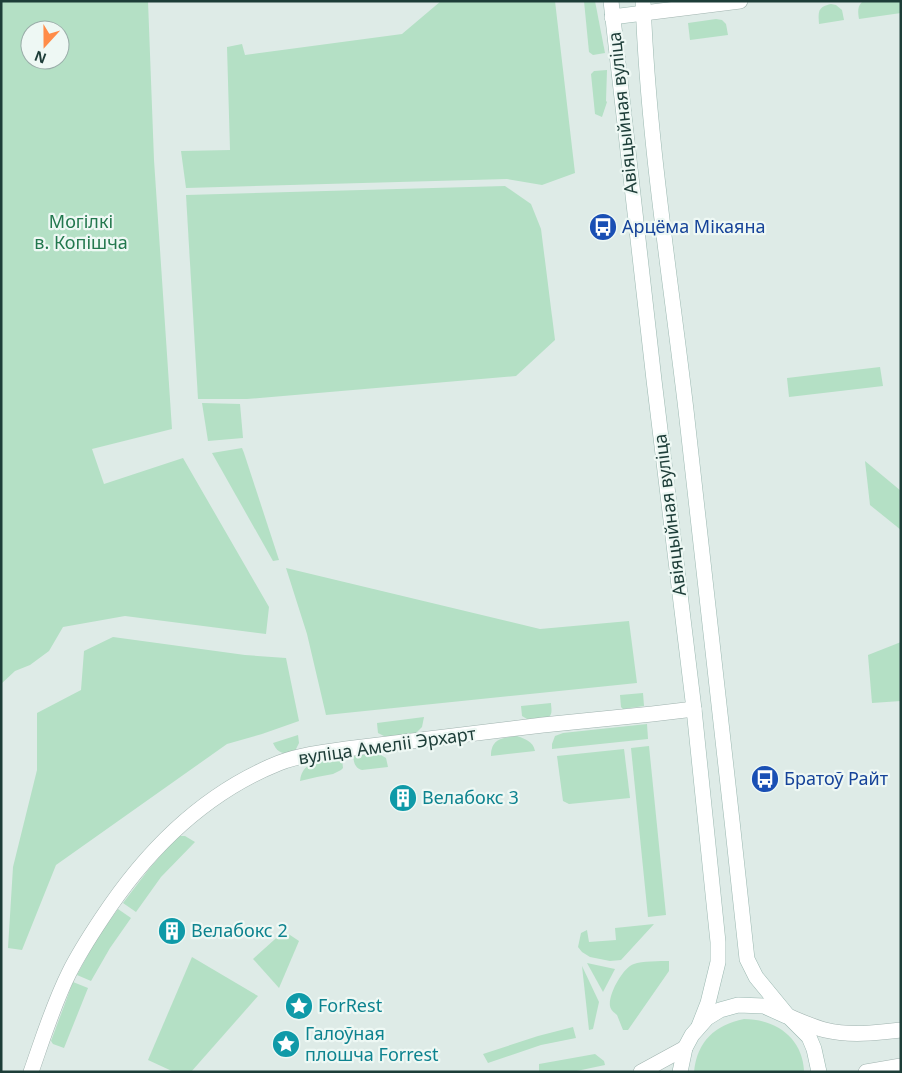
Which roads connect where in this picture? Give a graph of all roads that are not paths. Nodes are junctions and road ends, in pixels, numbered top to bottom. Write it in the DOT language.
graph roads {
  1 [pos="610,1"];
  2 [pos="740,1"];
  3 [pos="644,7"];
  4 [pos="612,17"];
  5 [pos="694,709"];
  6 [pos="788,1016"];
  7 [pos="699,1026"];
  8 [pos="901,1030"];
  9 [pos="685,1048"];
  10 [pos="901,1066"];
  11 [pos="31,1072"];
  12 [pos="641,1072"];
  13 [pos="680,1072"];
  14 [pos="819,1072"];
  15 [pos="866,1072"];
  1 -- 4 [label="main road, Авіяцыйная вуліца"];
  2 -- 3 [label="main road"];
  3 -- 4 [label="main road"];
  3 -- 6 [label="main road"];
  4 -- 5 [label="main road, Авіяцыйная вуліца"];
  5 -- 7 [label="main road, Авіяцыйная вуліца"];
  5 -- 11 [label="main road, вуліца Амеліі Эрхарт"];
  6 -- 7 [label="main road"];
  6 -- 8 [label="main road"];
  6 -- 14 [label="main road"];
  7 -- 9 [label="main road"];
  9 -- 12 [label="main road"];
  9 -- 13 [label="main road"];
  10 -- 15 [label="main road"];
}
